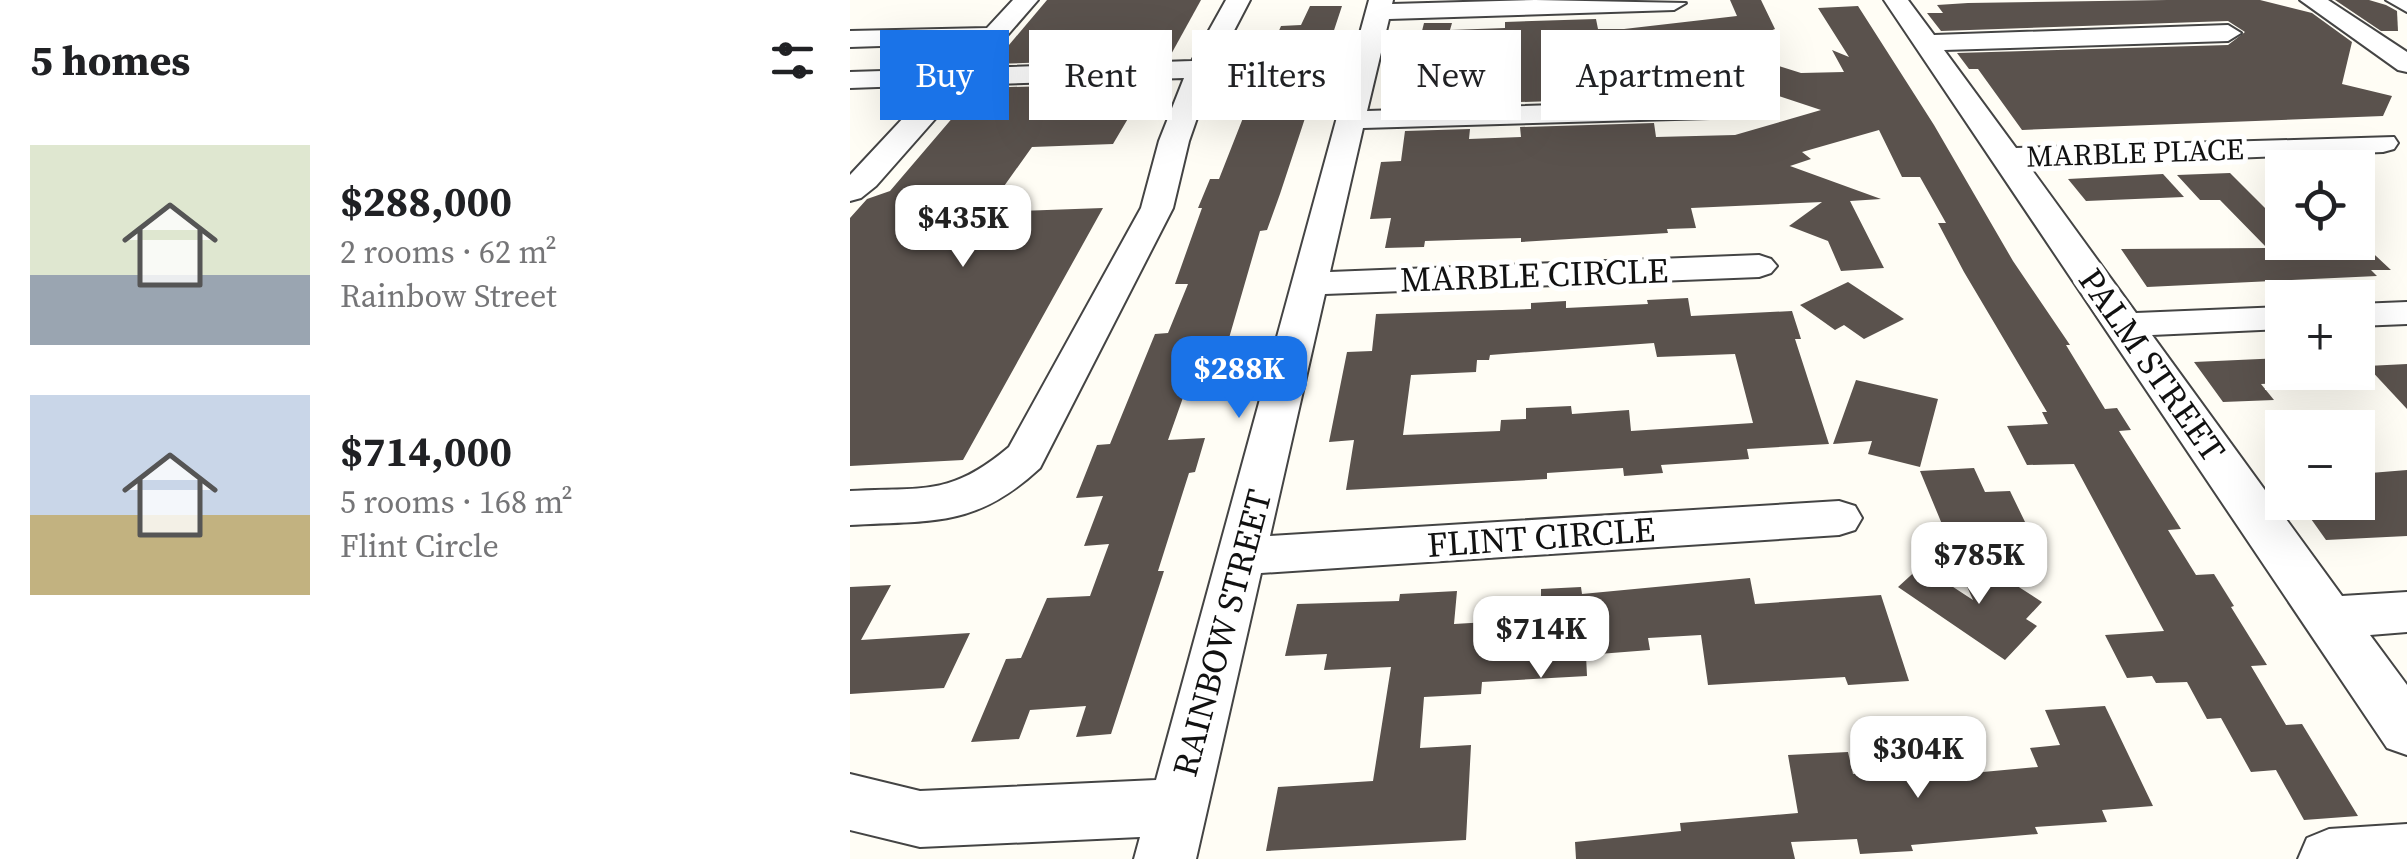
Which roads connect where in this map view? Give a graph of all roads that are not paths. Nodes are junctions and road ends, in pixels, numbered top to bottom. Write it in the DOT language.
graph roads {
  1 [pos="1026,0"];
  2 [pos="1238,0"];
  3 [pos="1896,0"];
  4 [pos="2316,0"];
  5 [pos="2398,0"];
  6 [pos="1674,2"];
  7 [pos="1379,6"];
  8 [pos="2407,6"];
  9 [pos="1001,30"];
  10 [pos="1222,30"];
  11 [pos="2228,33"];
  12 [pos="880,38"];
  13 [pos="850,39"];
  14 [pos="1926,43"];
  15 [pos="2407,64"];
  16 [pos="1192,69"];
  17 [pos="1009,75"];
  18 [pos="880,79"];
  19 [pos="850,80"];
  20 [pos="1361,82"];
  21 [pos="1192,93"];
  22 [pos="1541,114"];
  23 [pos="917,120"];
  24 [pos="1352,120"];
  25 [pos="1361,120"];
  26 [pos="2382,143"];
  27 [pos="2007,158"];
  28 [pos="850,191"];
  29 [pos="1759,266"];
  30 [pos="1309,284"];
  31 [pos="2407,313"];
  32 [pos="2375,314"];
  33 [pos="2265,319"];
  34 [pos="2124,325"];
  35 [pos="850,508"];
  36 [pos="1838,518"];
  37 [pos="1243,556"];
  38 [pos="2407,612"];
  39 [pos="2328,617"];
  40 [pos="2407,730"];
  41 [pos="850,802"];
  42 [pos="1171,833"];
  43 [pos="2407,854"];
  44 [pos="2330,859"];
  1 -- 9 [label="street"];
  2 -- 10 [label="street"];
  3 -- 14 [label="street, PALM STREET"];
  4 -- 15 [label="street"];
  5 -- 8 [label="street"];
  6 -- 7 [label="street"];
  7 -- 20 [label="street, RAINBOW STREET"];
  11 -- 14 [label="street"];
  12 -- 13 [label="street"];
  14 -- 27 [label="street, PALM STREET"];
  16 -- 17 [label="street"];
  18 -- 19 [label="street"];
  21 -- 35 [label="street"];
  22 -- 25 [label="street"];
  23 -- 28 [label="street"];
  24 -- 30 [label="street, RAINBOW STREET"];
  26 -- 27 [label="street, MARBLE PLACE"];
  27 -- 34 [label="street, PALM STREET"];
  29 -- 30 [label="street, MARBLE CIRCLE"];
  30 -- 37 [label="street, RAINBOW STREET"];
  31 -- 32 [label="street"];
  33 -- 34 [label="street"];
  34 -- 39 [label="street, PALM STREET"];
  36 -- 37 [label="street, FLINT CIRCLE"];
  37 -- 42 [label="street, RAINBOW STREET"];
  38 -- 39 [label="street"];
  39 -- 40 [label="street, PALM STREET"];
  41 -- 42 [label="street"];
  43 -- 44 [label="street"];
}
